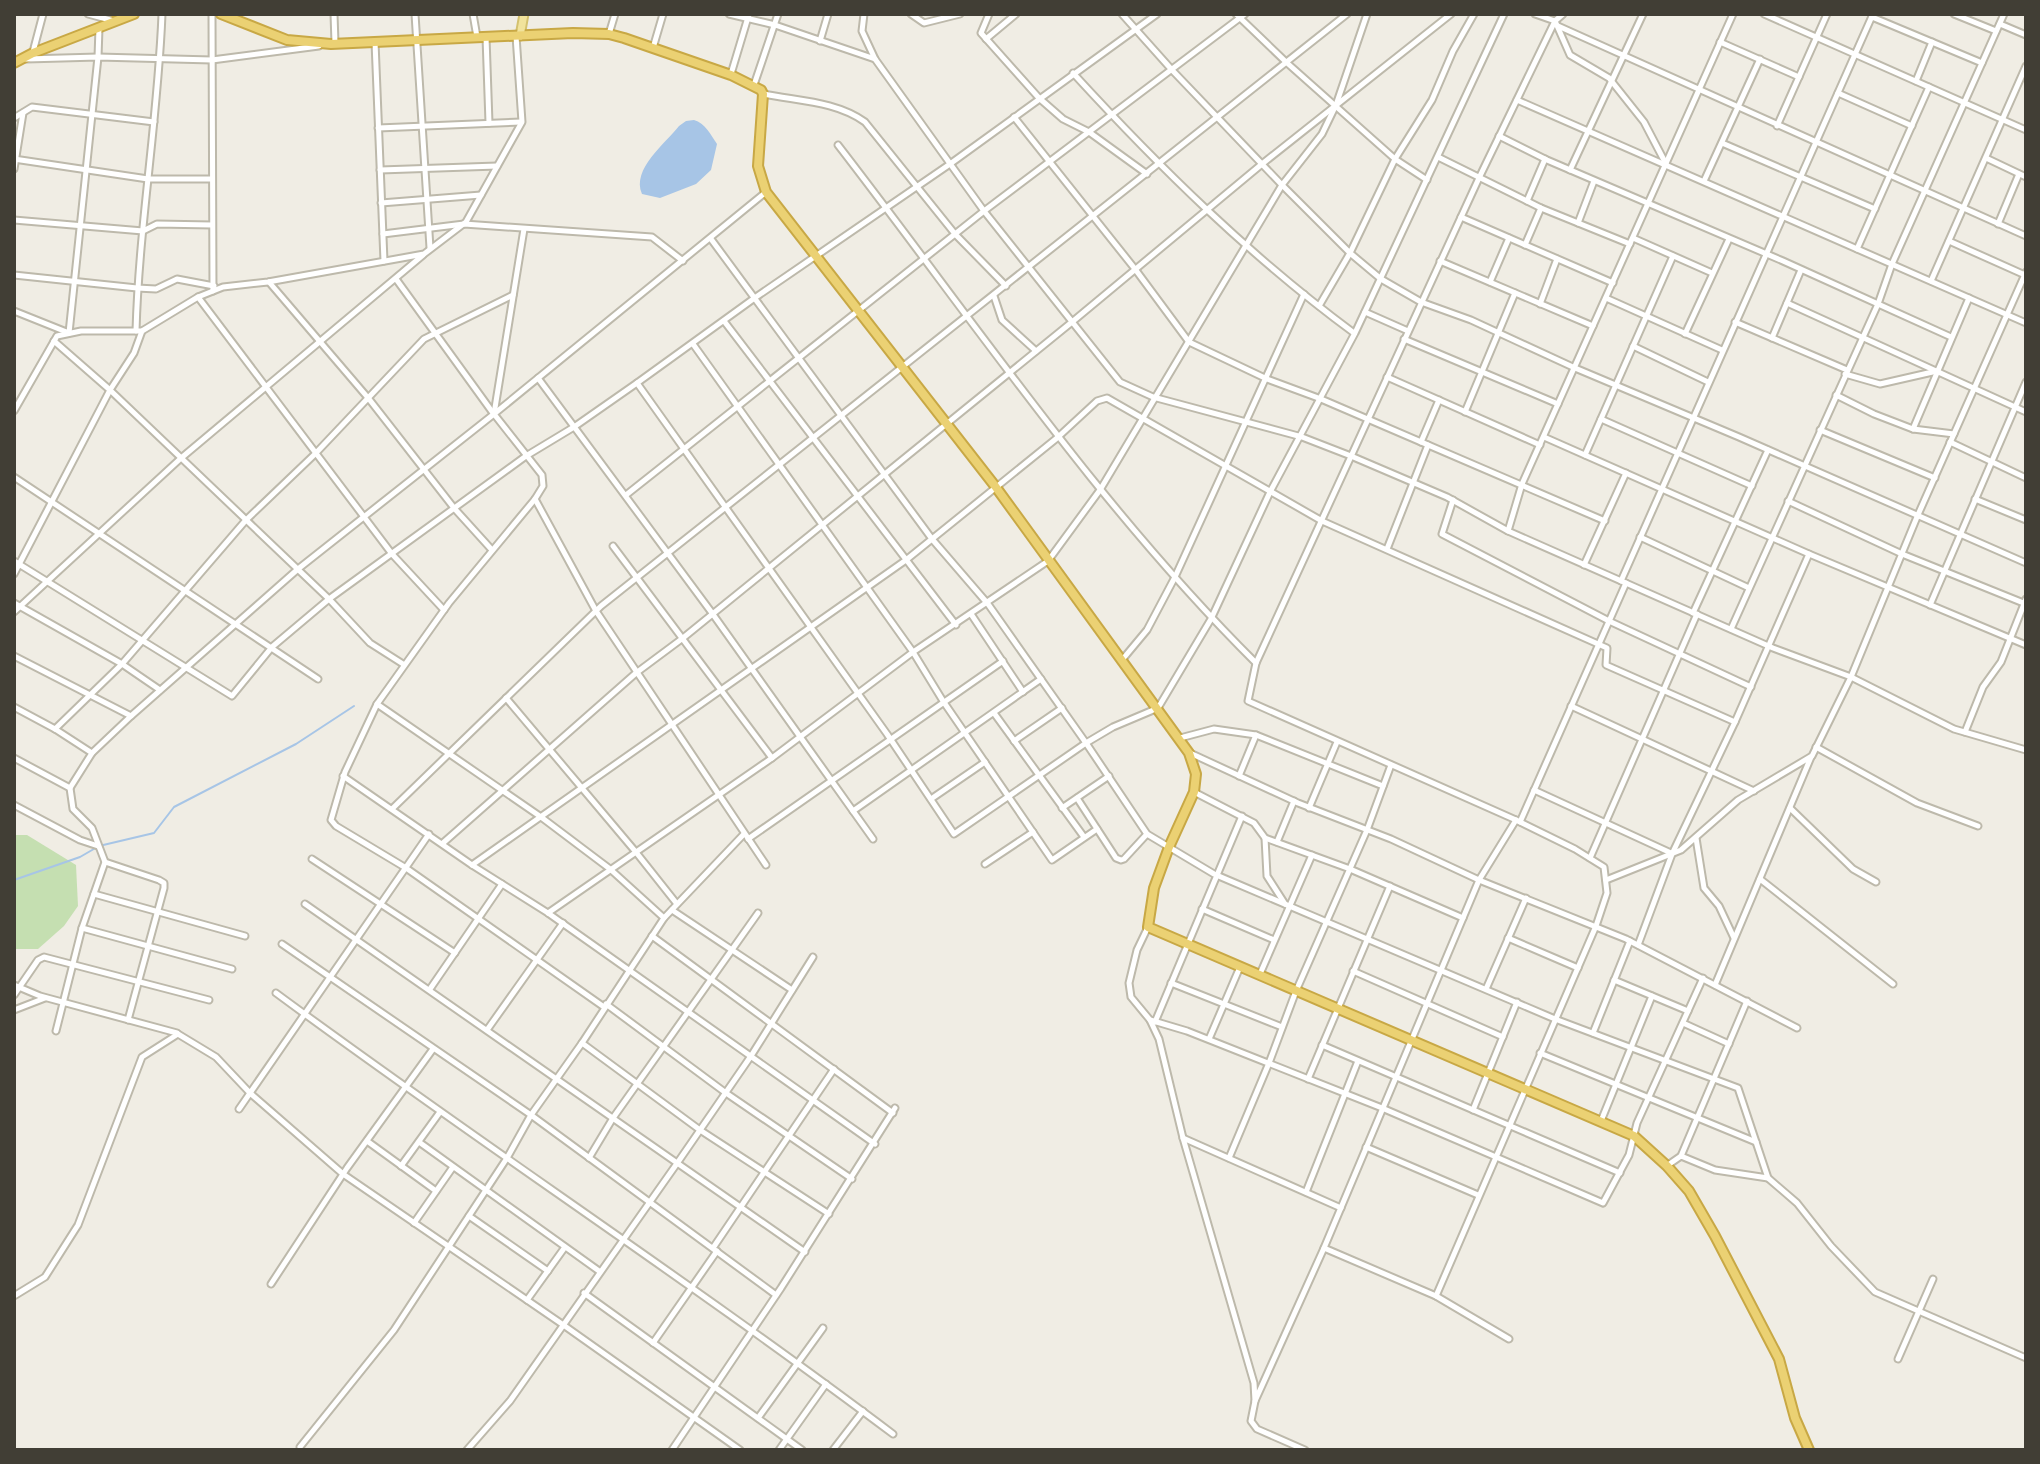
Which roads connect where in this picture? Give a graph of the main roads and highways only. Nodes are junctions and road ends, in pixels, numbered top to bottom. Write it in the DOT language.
graph roads {
  1 [pos="134,14"];
  2 [pos="221,14"];
  3 [pos="524,14"];
  4 [pos="518,36"];
  5 [pos="17,61"];
  6 [pos="1809,1450"];
  1 -- 5 [label="highway"];
  2 -- 4 [label="highway"];
  3 -- 4 [label="main road"];
  4 -- 6 [label="highway"];
}
